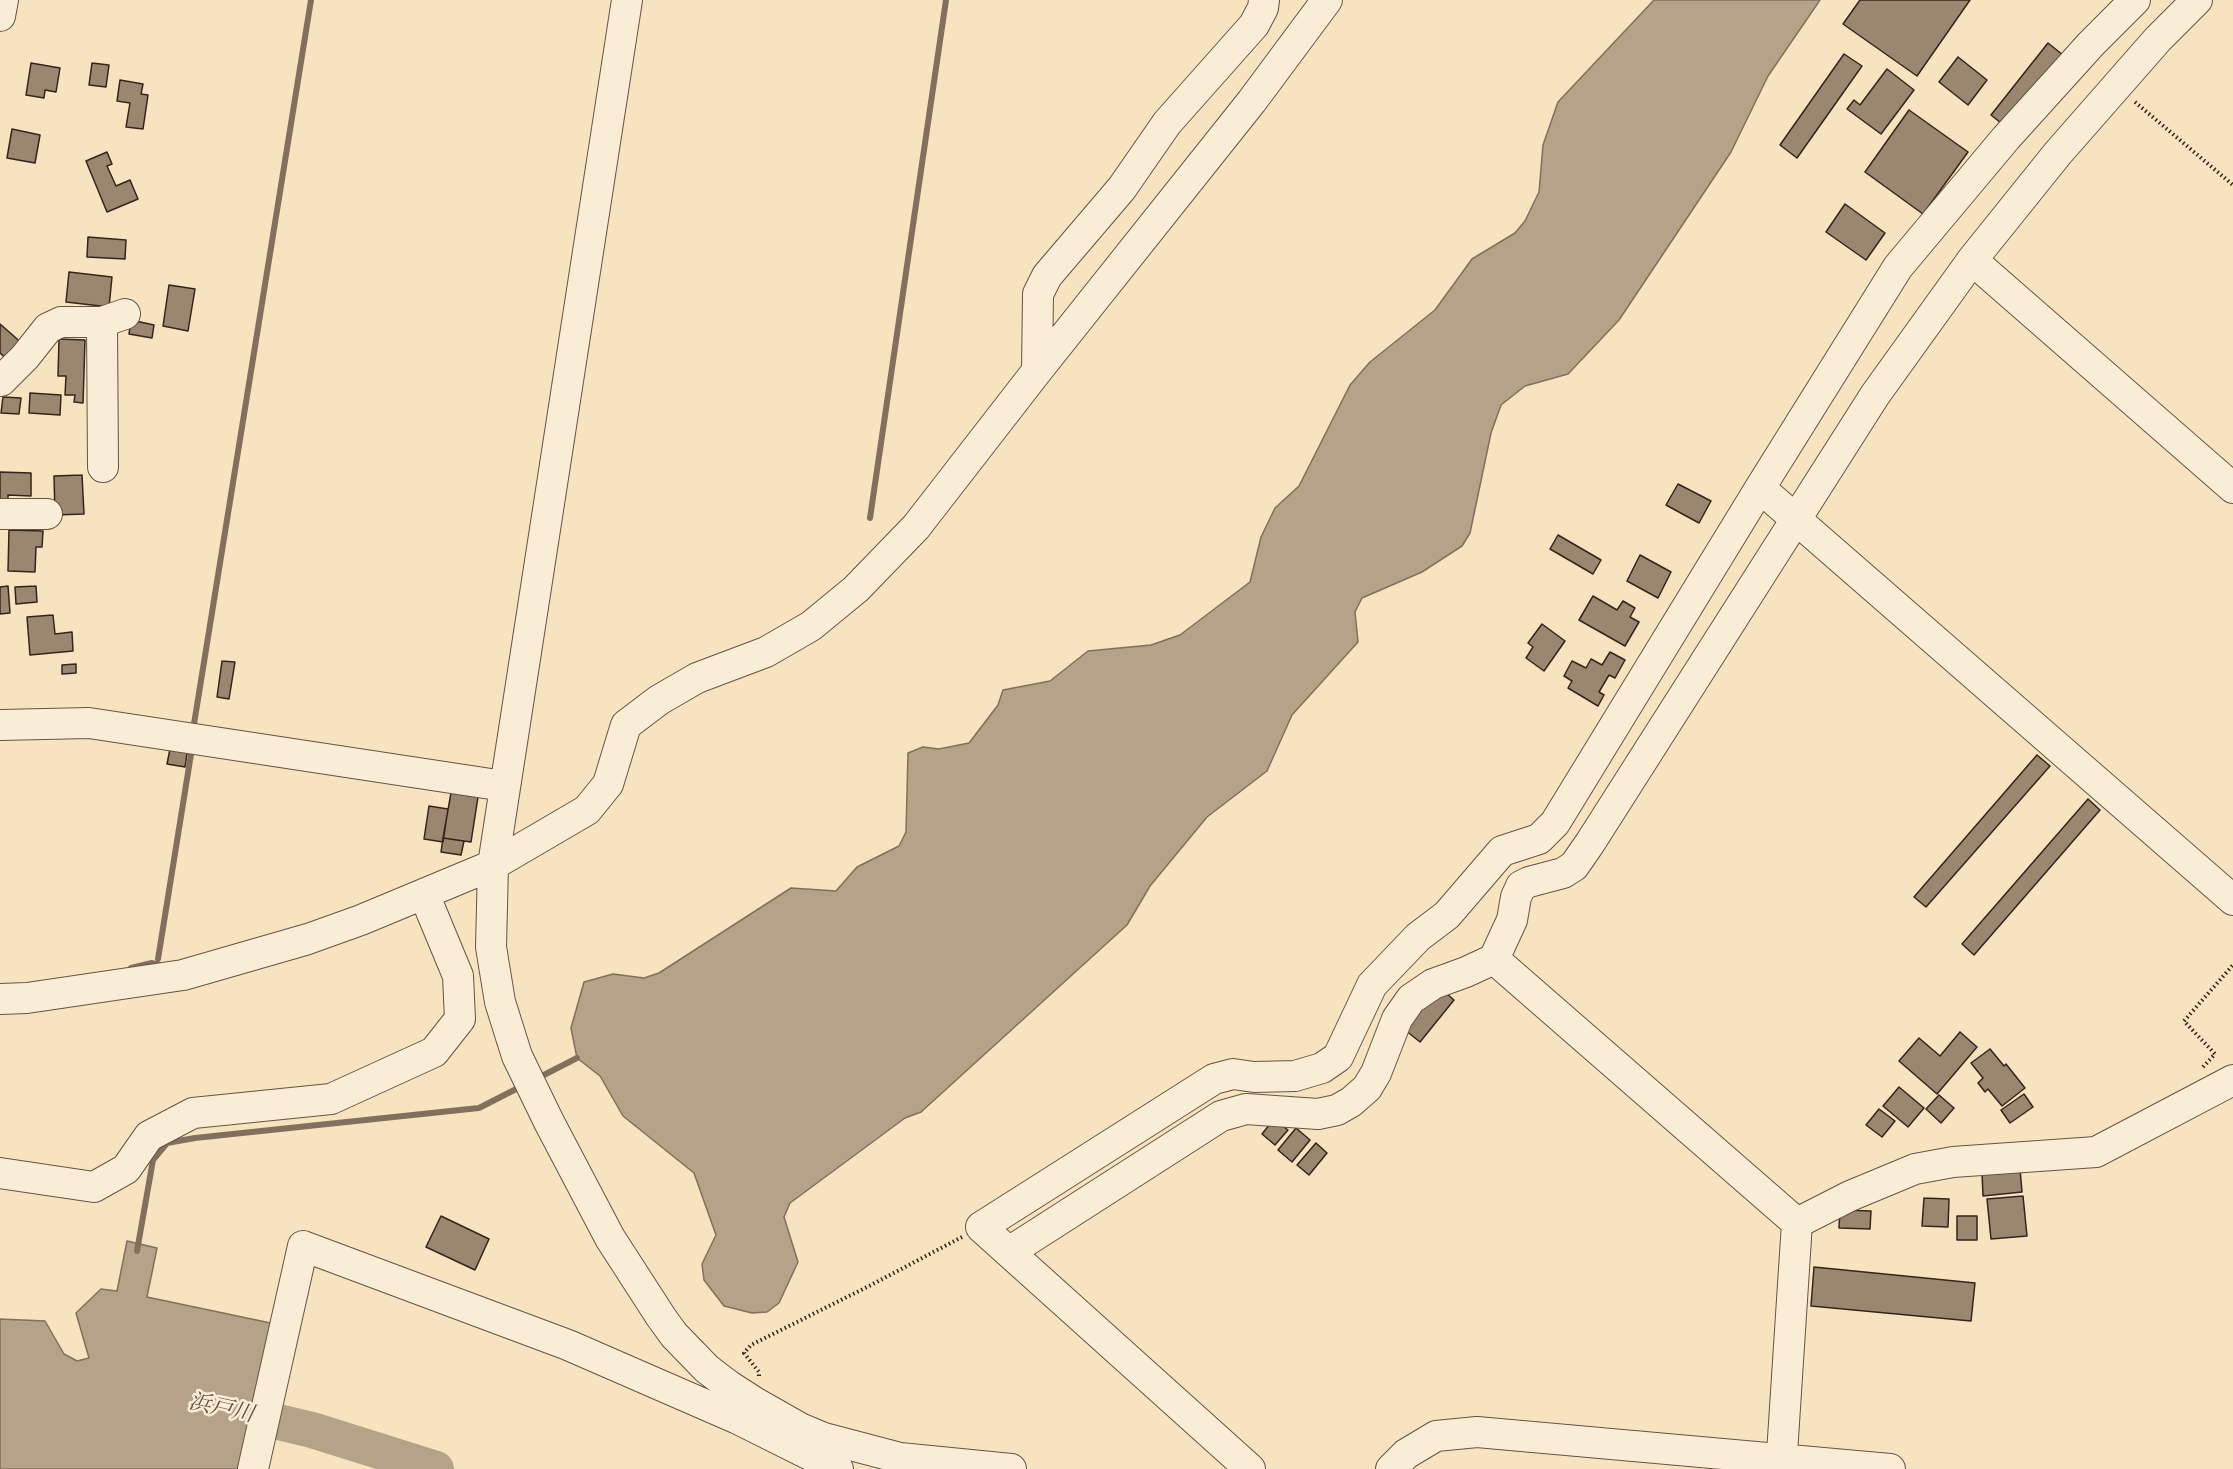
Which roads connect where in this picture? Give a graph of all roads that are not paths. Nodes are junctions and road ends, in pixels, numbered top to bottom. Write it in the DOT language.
graph roads {
  1 [pos="3,0"];
  2 [pos="627,0"];
  3 [pos="1264,0"];
  4 [pos="1327,0"];
  5 [pos="2135,0"];
  6 [pos="2197,0"];
  7 [pos="0,16"];
  8 [pos="1972,260"];
  9 [pos="1037,370"];
  10 [pos="0,381"];
  11 [pos="103,467"];
  12 [pos="1760,488"];
  13 [pos="2233,488"];
  14 [pos="0,514"];
  15 [pos="47,514"];
  16 [pos="1795,519"];
  17 [pos="0,725"];
  18 [pos="504,786"];
  19 [pos="493,865"];
  20 [pos="424,894"];
  21 [pos="2233,900"];
  22 [pos="1494,958"];
  23 [pos="0,999"];
  24 [pos="2233,1080"];
  25 [pos="0,1173"];
  26 [pos="1797,1223"];
  27 [pos="1009,1252"];
  28 [pos="1782,1464"];
  29 [pos="253,1469"];
  30 [pos="838,1469"];
  31 [pos="1011,1469"];
  32 [pos="1250,1469"];
  33 [pos="1391,1469"];
  34 [pos="1890,1469"];
  1 -- 7 [label="street"];
  2 -- 18 [label="street"];
  3 -- 9 [label="street"];
  4 -- 9 [label="street"];
  5 -- 12 [label="street"];
  6 -- 8 [label="street"];
  8 -- 13 [label="street"];
  8 -- 16 [label="street"];
  9 -- 19 [label="street"];
  10 -- 11 [label="street"];
  12 -- 16 [label="street"];
  12 -- 27 [label="street"];
  14 -- 15 [label="street"];
  16 -- 21 [label="street"];
  16 -- 22 [label="street"];
  17 -- 18 [label="street"];
  18 -- 19 [label="street"];
  19 -- 20 [label="street"];
  19 -- 31 [label="street"];
  20 -- 23 [label="street"];
  20 -- 25 [label="street"];
  22 -- 26 [label="street"];
  22 -- 27 [label="street"];
  24 -- 26 [label="street"];
  26 -- 28 [label="street"];
  27 -- 32 [label="street"];
  28 -- 33 [label="street"];
  28 -- 34 [label="street"];
  29 -- 30 [label="street"];
}
